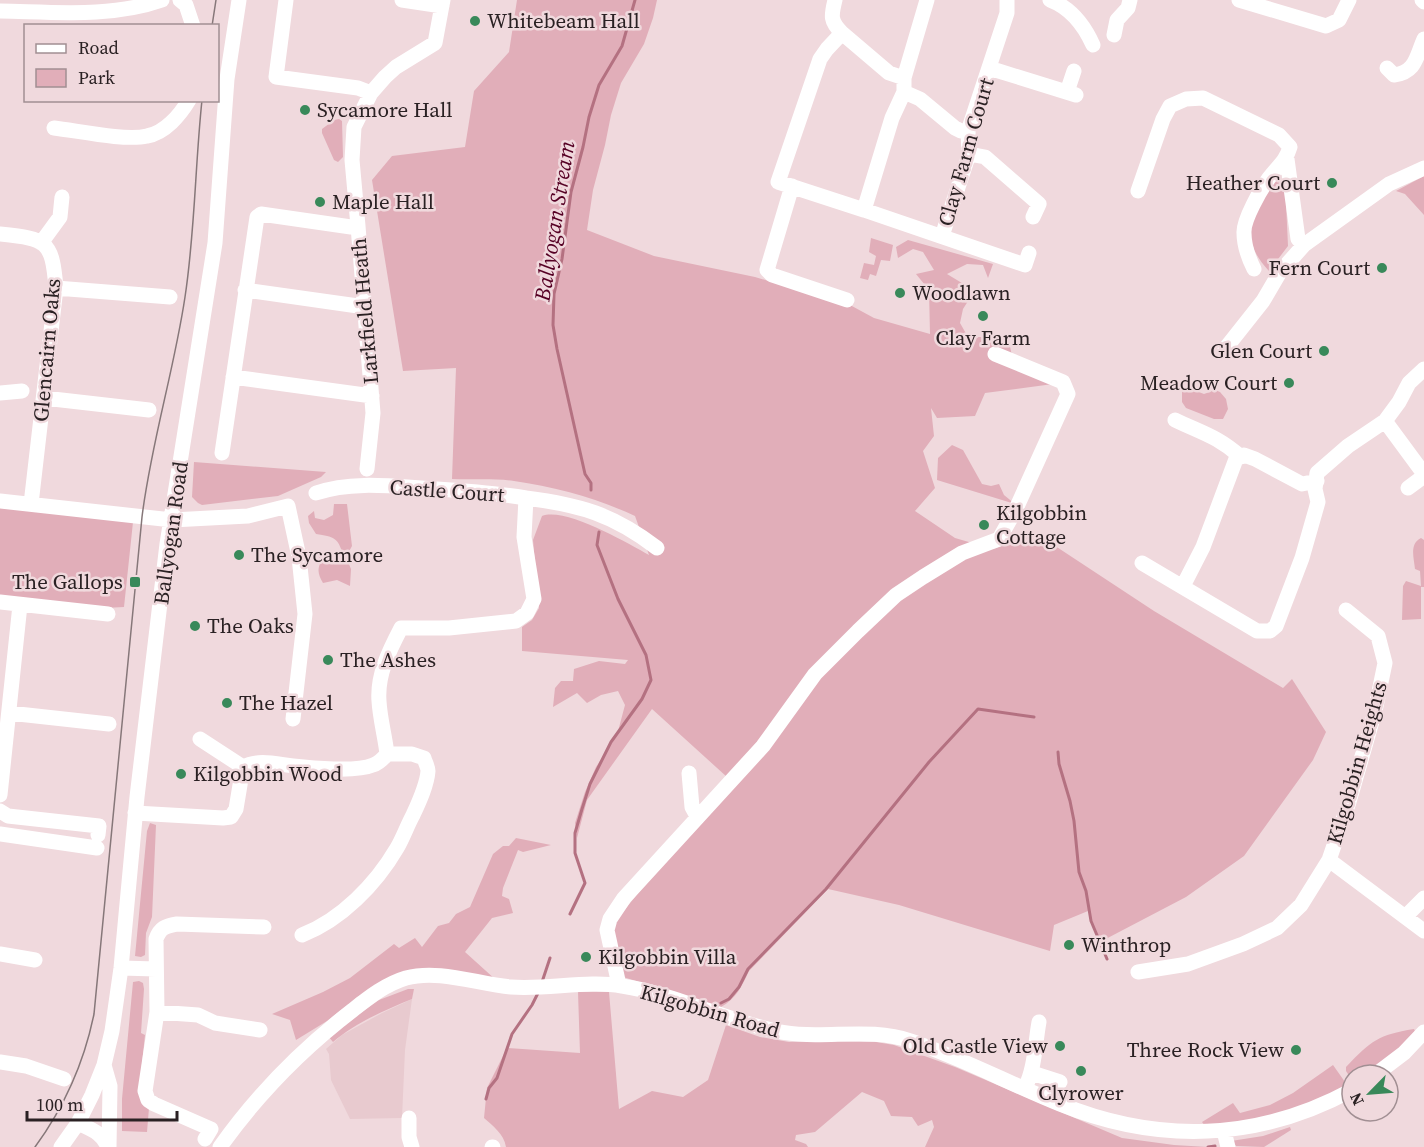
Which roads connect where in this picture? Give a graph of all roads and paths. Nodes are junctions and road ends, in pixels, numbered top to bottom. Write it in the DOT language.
graph roads {
  1 [pos="162,0"];
  2 [pos="180,0"];
  3 [pos="239,0"];
  4 [pos="286,0"];
  5 [pos="402,0"];
  6 [pos="835,0"];
  7 [pos="927,0"];
  8 [pos="1007,0"];
  9 [pos="1050,0"];
  10 [pos="1130,0"];
  11 [pos="1239,0"];
  12 [pos="1349,0"];
  13 [pos="442,3"];
  14 [pos="0,11"];
  15 [pos="192,24"];
  16 [pos="1113,24"];
  17 [pos="842,33"];
  18 [pos="1424,39"];
  19 [pos="1094,45"];
  20 [pos="989,68"];
  21 [pos="1387,68"];
  22 [pos="1074,71"];
  23 [pos="904,85"];
  24 [pos="371,93"];
  25 [pos="188,102"];
  26 [pos="54,128"];
  27 [pos="968,131"];
  28 [pos="969,153"];
  29 [pos="1287,159"];
  30 [pos="1424,168"];
  31 [pos="792,186"];
  32 [pos="1138,191"];
  33 [pos="62,197"];
  34 [pos="1039,206"];
  35 [pos="864,210"];
  36 [pos="358,226"];
  37 [pos="0,234"];
  38 [pos="942,236"];
  39 [pos="41,243"];
  40 [pos="1304,245"];
  41 [pos="1029,253"];
  42 [pos="1254,269"];
  43 [pos="56,288"];
  44 [pos="245,290"];
  45 [pos="170,297"];
  46 [pos="847,300"];
  47 [pos="365,307"];
  48 [pos="1225,349"];
  49 [pos="995,354"];
  50 [pos="1422,374"];
  51 [pos="233,377"];
  52 [pos="22,391"];
  53 [pos="0,393"];
  54 [pos="372,396"];
  55 [pos="44,398"];
  56 [pos="148,410"];
  57 [pos="1174,420"];
  58 [pos="1385,421"];
  59 [pos="222,453"];
  60 [pos="1241,457"];
  61 [pos="367,469"];
  62 [pos="1424,475"];
  63 [pos="1317,481"];
  64 [pos="1407,488"];
  65 [pos="316,493"];
  66 [pos="526,498"];
  67 [pos="0,501"];
  68 [pos="31,504"];
  69 [pos="172,520"];
  70 [pos="657,548"];
  71 [pos="1142,563"];
  72 [pos="1183,586"];
  73 [pos="0,602"];
  74 [pos="20,605"];
  75 [pos="1346,610"];
  76 [pos="108,614"];
  77 [pos="9,713"];
  78 [pos="294,719"];
  79 [pos="109,724"];
  80 [pos="200,739"];
  81 [pos="387,754"];
  82 [pos="243,767"];
  83 [pos="688,773"];
  84 [pos="0,795"];
  85 [pos="0,811"];
  86 [pos="135,813"];
  87 [pos="698,816"];
  88 [pos="0,834"];
  89 [pos="1329,860"];
  90 [pos="1424,898"];
  91 [pos="1405,917"];
  92 [pos="264,927"];
  93 [pos="1424,931"];
  94 [pos="302,935"];
  95 [pos="0,954"];
  96 [pos="35,960"];
  97 [pos="121,968"];
  98 [pos="156,969"];
  99 [pos="1138,972"];
  100 [pos="619,985"];
  101 [pos="157,1012"];
  102 [pos="1039,1022"];
  103 [pos="260,1031"];
  104 [pos="1424,1032"];
  105 [pos="0,1062"];
  106 [pos="1391,1063"];
  107 [pos="104,1065"];
  108 [pos="1032,1073"];
  109 [pos="65,1078"];
  110 [pos="1060,1082"];
  111 [pos="1024,1088"];
  112 [pos="1340,1096"];
  113 [pos="88,1103"];
  114 [pos="409,1118"];
  115 [pos="78,1123"];
  116 [pos="110,1126"];
  117 [pos="1224,1131"];
  118 [pos="208,1134"];
  119 [pos="61,1147"];
  120 [pos="109,1147"];
  121 [pos="220,1147"];
  122 [pos="412,1147"];
  123 [pos="1228,1147"];
  1 -- 14 [label="street"];
  2 -- 15 [label="street"];
  3 -- 69 [label="street, Ballyogan Road"];
  4 -- 24 [label="street"];
  5 -- 13 [label="street"];
  6 -- 17 [label="street"];
  7 -- 23 [label="street"];
  8 -- 20 [label="street, Clay Farm Court"];
  9 -- 19 [label="street"];
  10 -- 16 [label="street"];
  11 -- 12 [label="street"];
  13 -- 24 [label="street, Larkfield Heath"];
  17 -- 23 [label="street"];
  17 -- 31 [label="street"];
  18 -- 21 [label="street"];
  20 -- 22 [label="street, Clay Farm Court"];
  20 -- 27 [label="street, Clay Farm Court"];
  23 -- 27 [label="street"];
  23 -- 35 [label="street"];
  24 -- 36 [label="street, Larkfield Heath"];
  25 -- 26 [label="street"];
  27 -- 28 [label="street, Clay Farm Court"];
  28 -- 34 [label="street"];
  28 -- 38 [label="street, Clay Farm Court"];
  29 -- 32 [label="street"];
  29 -- 40 [label="street"];
  29 -- 42 [label="street"];
  30 -- 40 [label="street"];
  31 -- 35 [label="street"];
  31 -- 46 [label="street"];
  33 -- 39 [label="street"];
  35 -- 38 [label="street"];
  36 -- 44 [label="street, Larkfield Heath"];
  36 -- 47 [label="street, Larkfield Heath"];
  37 -- 39 [label="street"];
  38 -- 41 [label="street"];
  39 -- 43 [label="street, Glencairn Oaks"];
  40 -- 48 [label="street"];
  43 -- 45 [label="street"];
  43 -- 55 [label="street, Glencairn Oaks"];
  44 -- 47 [label="street"];
  44 -- 51 [label="street, Larkfield Heath"];
  47 -- 54 [label="street, Larkfield Heath"];
  49 -- 87 [label="street"];
  50 -- 58 [label="street"];
  51 -- 54 [label="street, Larkfield Heath"];
  51 -- 59 [label="street, Larkfield Heath"];
  52 -- 53 [label="street"];
  54 -- 61 [label="street, Larkfield Heath"];
  55 -- 56 [label="street"];
  55 -- 68 [label="street, Glencairn Oaks"];
  57 -- 60 [label="street"];
  58 -- 62 [label="street"];
  58 -- 63 [label="street"];
  60 -- 63 [label="street"];
  60 -- 72 [label="street"];
  62 -- 64 [label="street"];
  63 -- 72 [label="street"];
  65 -- 66 [label="street, Castle Court"];
  66 -- 70 [label="street"];
  66 -- 81 [label="street, Castle Court"];
  67 -- 68 [label="street"];
  68 -- 69 [label="street"];
  69 -- 78 [label="street"];
  69 -- 86 [label="street, Ballyogan Road"];
  71 -- 72 [label="street"];
  73 -- 74 [label="street"];
  74 -- 76 [label="street"];
  74 -- 77 [label="street"];
  75 -- 89 [label="street, Kilgobbin Heights"];
  77 -- 79 [label="street"];
  77 -- 84 [label="street"];
  80 -- 82 [label="street"];
  81 -- 82 [label="street"];
  81 -- 94 [label="street"];
  82 -- 86 [label="street"];
  83 -- 87 [label="street"];
  85 -- 88 [label="street"];
  86 -- 97 [label="street, Ballyogan Road"];
  87 -- 100 [label="street"];
  89 -- 91 [label="street, Kilgobbin Heights"];
  89 -- 99 [label="street, Kilgobbin Heights"];
  90 -- 91 [label="street"];
  91 -- 93 [label="street, Kilgobbin Heights"];
  92 -- 98 [label="street"];
  95 -- 96 [label="street"];
  97 -- 98 [label="street"];
  97 -- 107 [label="street, Ballyogan Road"];
  98 -- 101 [label="street"];
  100 -- 111 [label="street, Kilgobbin Road"];
  100 -- 121 [label="street, Kilgobbin Road"];
  101 -- 103 [label="street"];
  101 -- 118 [label="street"];
  102 -- 108 [label="street"];
  104 -- 106 [label="street"];
  105 -- 109 [label="street"];
  107 -- 113 [label="street, Ballyogan Road"];
  107 -- 116 [label="street, Ballyogan Road"];
  108 -- 110 [label="street"];
  108 -- 111 [label="street"];
  111 -- 117 [label="street, Kilgobbin Road"];
  112 -- 117 [label="street, Kilgobbin Road"];
  113 -- 115 [label="street, Ballyogan Road"];
  113 -- 116 [label="street"];
  114 -- 122 [label="street"];
  115 -- 119 [label="street, Ballyogan Road"];
  115 -- 120 [label="street, Ballyogan Road"];
  116 -- 120 [label="street, Ballyogan Road"];
  117 -- 123 [label="street"];
}
